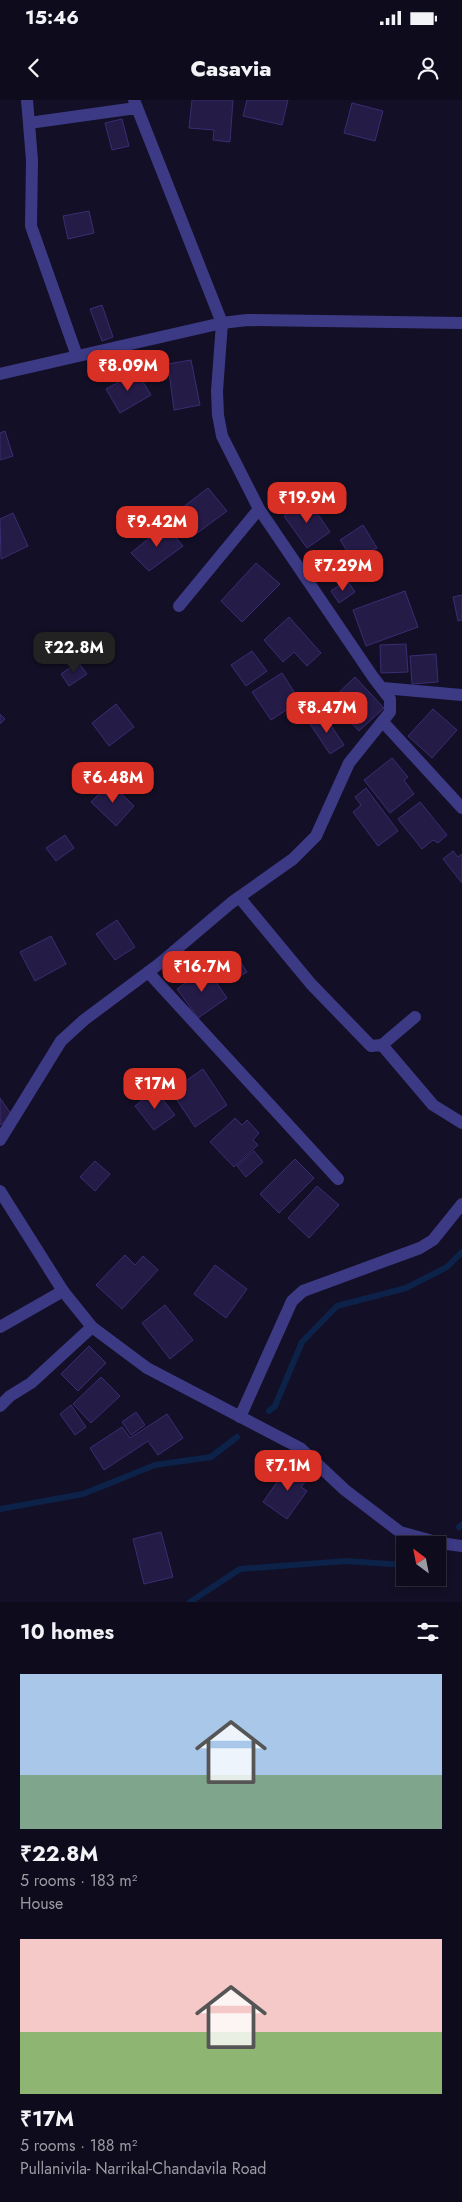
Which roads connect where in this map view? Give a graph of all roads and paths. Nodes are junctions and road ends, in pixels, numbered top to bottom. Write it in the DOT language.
graph roads {
  1 [pos="26,100"];
  2 [pos="135,104"];
  3 [pos="28,123"];
  4 [pos="222,323"];
  5 [pos="462,323"];
  6 [pos="77,356"];
  7 [pos="0,374"];
  8 [pos="259,508"];
  9 [pos="179,606"];
  10 [pos="383,688"];
  11 [pos="462,695"];
  12 [pos="383,722"];
  13 [pos="462,808"];
  14 [pos="239,897"];
  15 [pos="148,972"];
  16 [pos="415,1017"];
  17 [pos="382,1045"];
  18 [pos="462,1123"];
  19 [pos="0,1140"];
  20 [pos="338,1179"];
  21 [pos="0,1191"];
  22 [pos="462,1204"];
  23 [pos="63,1291"];
  24 [pos="92,1326"];
  25 [pos="0,1327"];
  26 [pos="0,1406"];
  27 [pos="240,1416"];
  28 [pos="462,1546"];
  1 -- 3 [label="street"];
  2 -- 3 [label="street"];
  2 -- 4 [label="street"];
  3 -- 6 [label="street"];
  4 -- 5 [label="street"];
  4 -- 6 [label="street"];
  4 -- 8 [label="street"];
  6 -- 7 [label="street"];
  8 -- 9 [label="street"];
  8 -- 10 [label="street"];
  10 -- 11 [label="street"];
  10 -- 12 [label="street"];
  12 -- 13 [label="street"];
  12 -- 14 [label="street"];
  14 -- 15 [label="street"];
  14 -- 17 [label="street"];
  15 -- 19 [label="street"];
  15 -- 20 [label="street"];
  16 -- 17 [label="street"];
  17 -- 18 [label="street"];
  21 -- 23 [label="street"];
  22 -- 27 [label="street"];
  23 -- 24 [label="street"];
  23 -- 25 [label="street"];
  24 -- 26 [label="street"];
  24 -- 27 [label="street"];
  27 -- 28 [label="street"];
}
